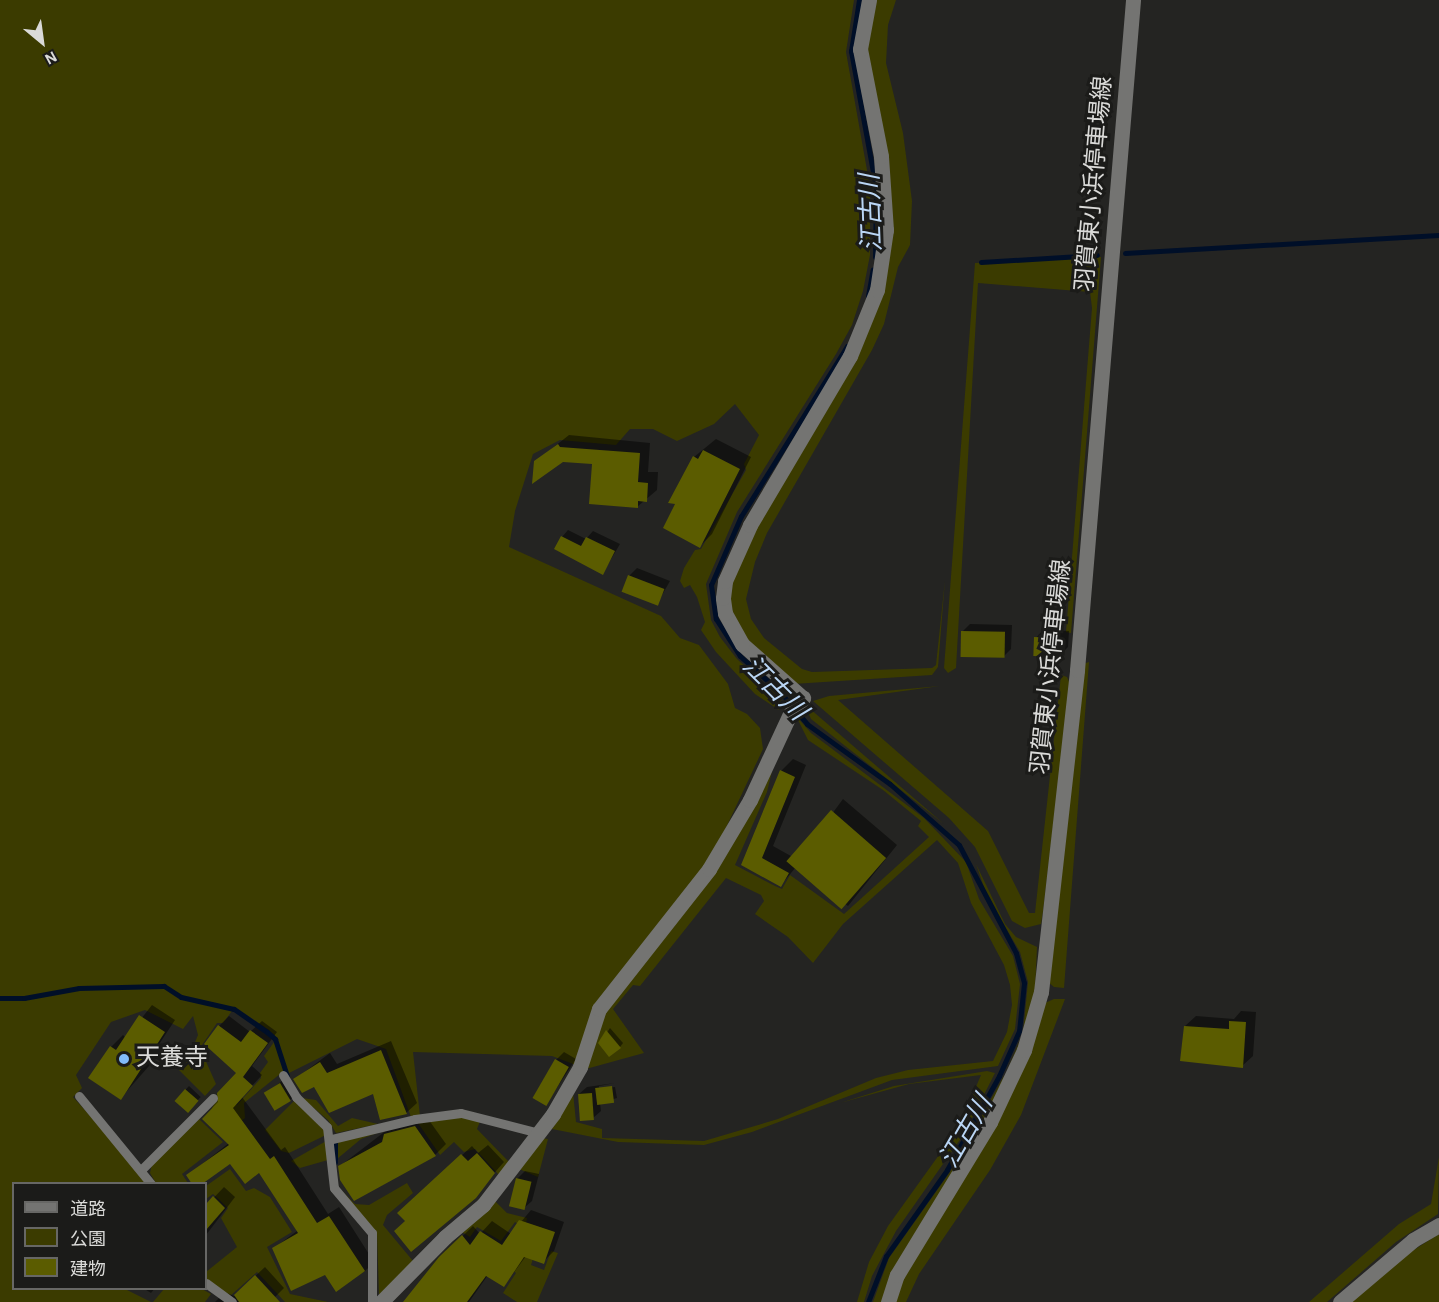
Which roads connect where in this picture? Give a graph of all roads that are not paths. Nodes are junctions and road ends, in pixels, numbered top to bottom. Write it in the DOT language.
graph roads {
  1 [pos="869,0"];
  2 [pos="1133,0"];
  3 [pos="283,1075"];
  4 [pos="79,1095"];
  5 [pos="213,1098"];
  6 [pos="539,1133"];
  7 [pos="332,1139"];
  8 [pos="142,1168"];
  9 [pos="150,1182"];
  10 [pos="1439,1224"];
  11 [pos="207,1284"];
  12 [pos="232,1302"];
  13 [pos="372,1302"];
  14 [pos="381,1302"];
  15 [pos="888,1302"];
  16 [pos="1340,1302"];
  1 -- 6 [label="street"];
  2 -- 15 [label="street, 羽賀東小浜停車場線"];
  3 -- 7 [label="lane"];
  4 -- 8 [label="lane"];
  5 -- 8 [label="lane"];
  6 -- 7 [label="lane"];
  6 -- 14 [label="street"];
  7 -- 13 [label="lane"];
  8 -- 9 [label="lane"];
  10 -- 16 [label="street"];
  11 -- 12 [label="lane"];
}
